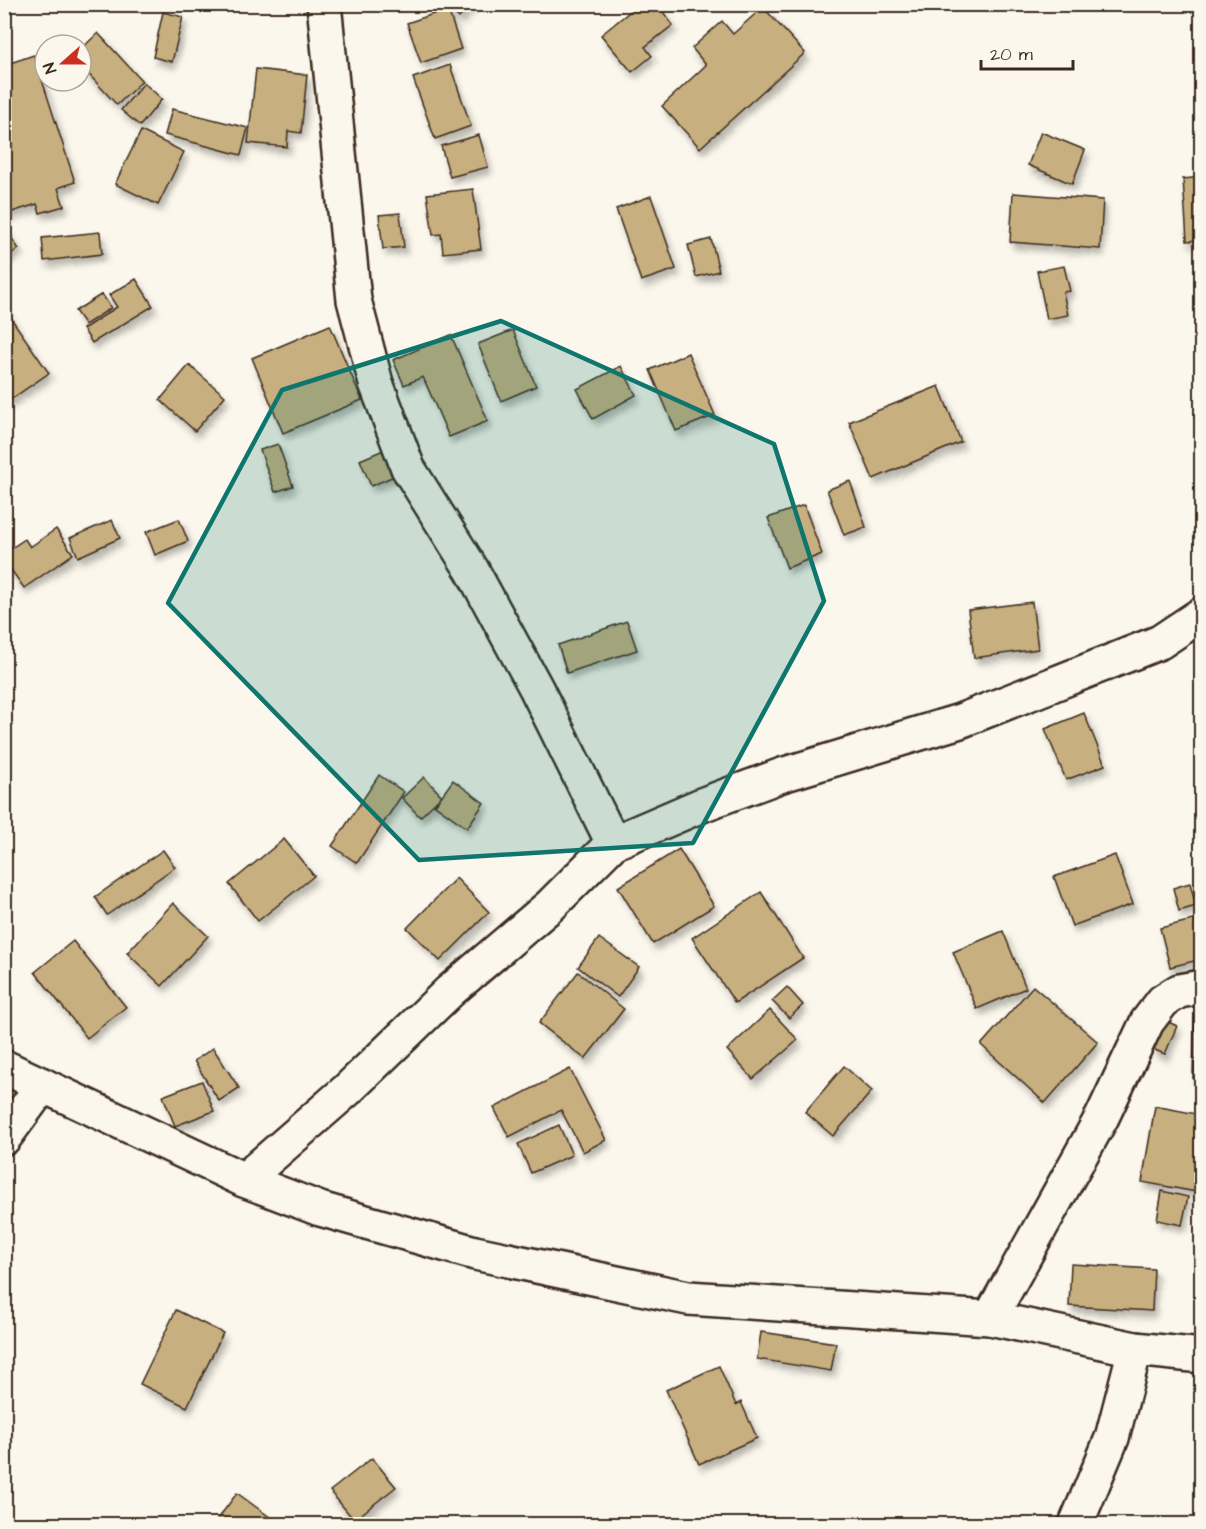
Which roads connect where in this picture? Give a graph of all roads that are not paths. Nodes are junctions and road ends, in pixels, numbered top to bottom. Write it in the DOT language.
graph roads {
  1 [pos="324,4"];
  2 [pos="1202,614"];
  3 [pos="613,843"];
  4 [pos="1202,987"];
  5 [pos="4,1067"];
  6 [pos="43,1085"];
  7 [pos="4,1138"];
  8 [pos="244,1180"];
  9 [pos="990,1318"];
  10 [pos="1135,1349"];
  11 [pos="1202,1356"];
  12 [pos="1076,1524"];
  1 -- 3 [label="street"];
  2 -- 3 [label="street"];
  3 -- 8 [label="street"];
  4 -- 9 [label="street"];
  5 -- 6 [label="street"];
  6 -- 7 [label="street"];
  6 -- 8 [label="street"];
  8 -- 9 [label="street"];
  9 -- 10 [label="street"];
  10 -- 11 [label="street"];
  10 -- 12 [label="street"];
}
